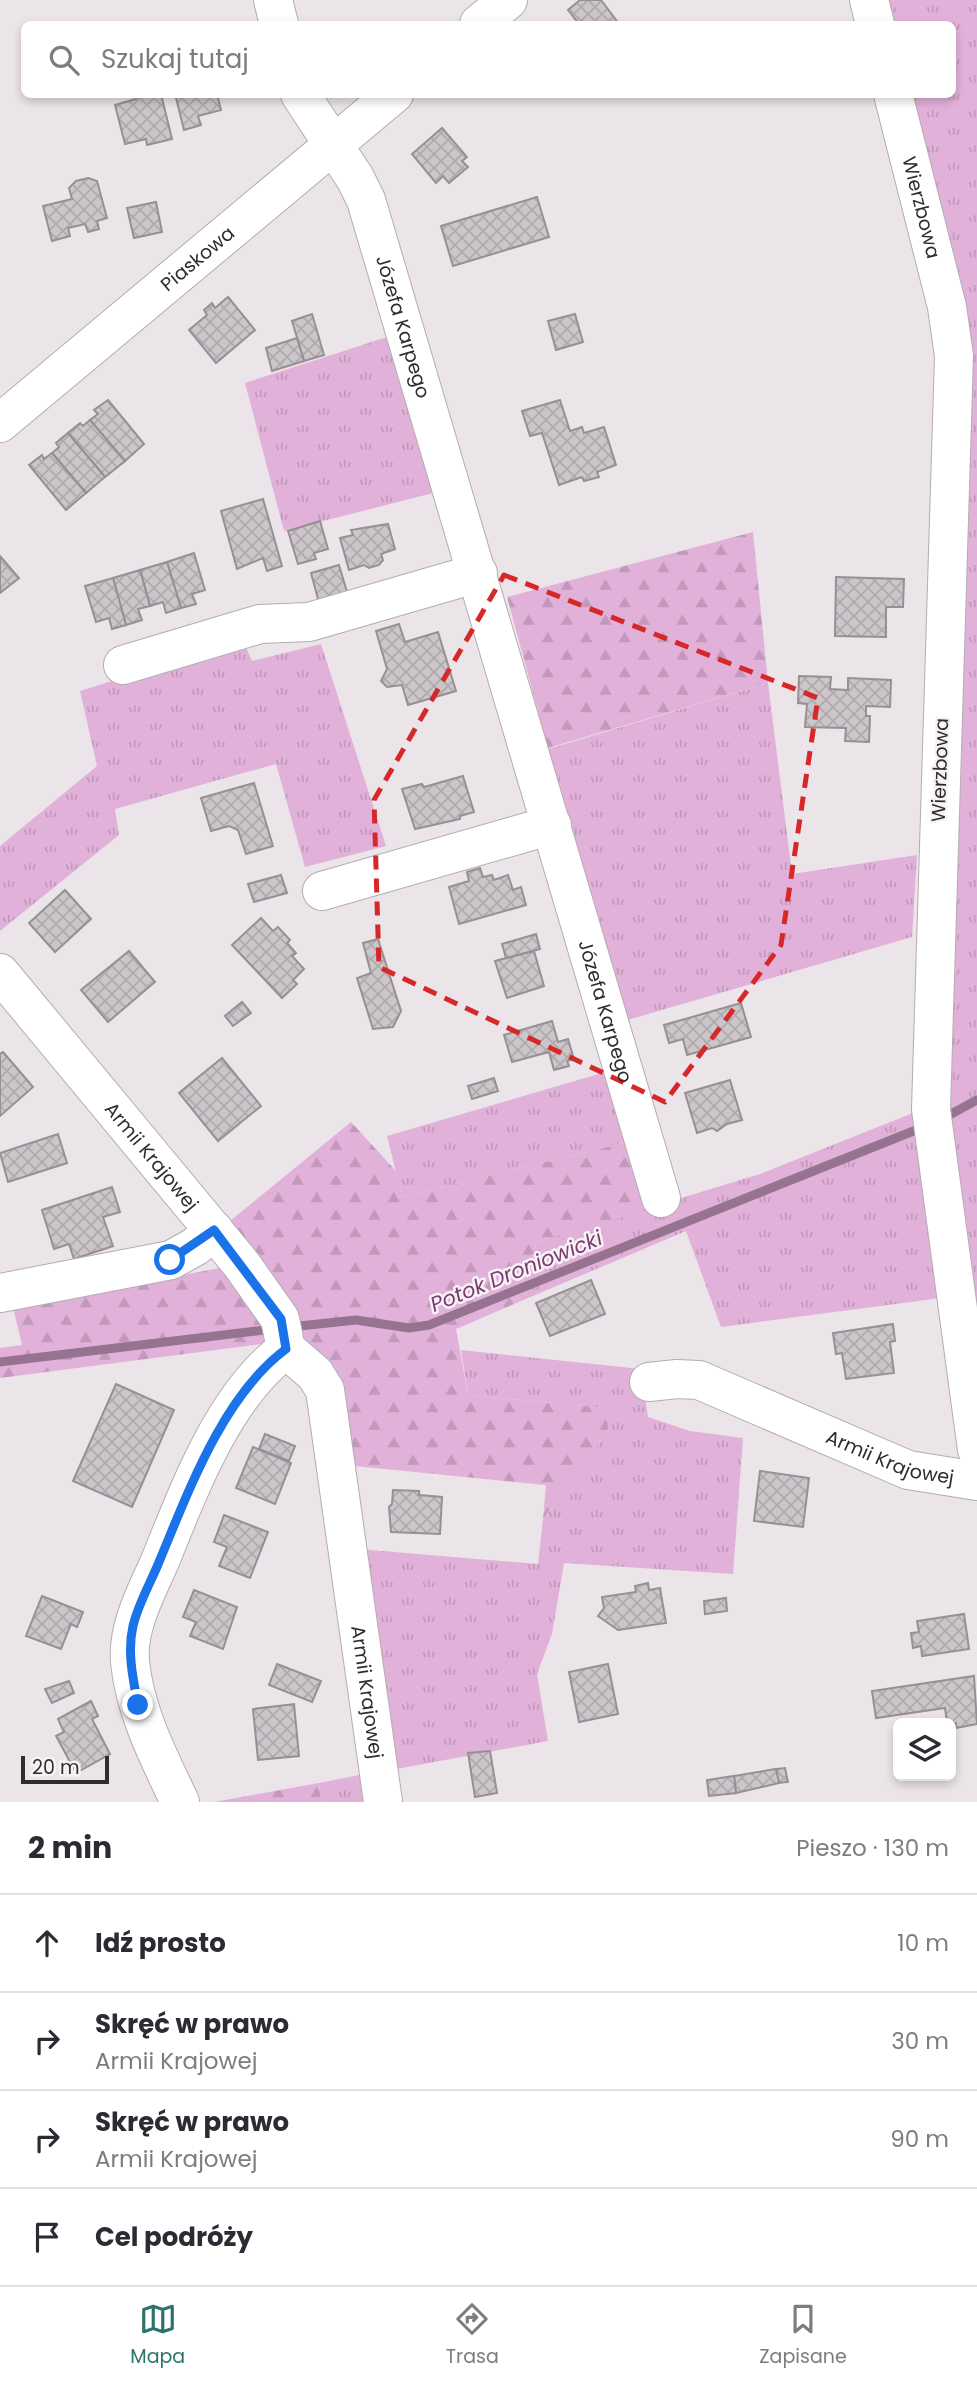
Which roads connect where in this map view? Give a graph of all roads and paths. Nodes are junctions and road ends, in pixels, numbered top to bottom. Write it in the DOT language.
graph roads {
  1 [pos="273,0"];
  2 [pos="508,0"];
  3 [pos="869,0"];
  4 [pos="278,21"];
  5 [pos="483,21"];
  6 [pos="874,21"];
  7 [pos="303,98"];
  8 [pos="389,98"];
  9 [pos="894,98"];
  10 [pos="334,145"];
  11 [pos="0,423"];
  12 [pos="478,573"];
  13 [pos="123,665"];
  14 [pos="552,825"];
  15 [pos="322,891"];
  16 [pos="0,973"];
  17 [pos="661,1198"];
  18 [pos="214,1230"];
  19 [pos="0,1293"];
  20 [pos="283,1335"];
  21 [pos="649,1382"];
  22 [pos="977,1450"];
  23 [pos="977,1481"];
  24 [pos="180,1802"];
  25 [pos="383,1802"];
  1 -- 4 [label="street"];
  2 -- 5 [label="street"];
  3 -- 6 [label="street"];
  7 -- 10 [label="street, Józefa Karpego"];
  8 -- 10 [label="street, Piaskowa"];
  9 -- 22 [label="street, Wierzbowa"];
  10 -- 11 [label="street, Piaskowa"];
  10 -- 12 [label="street, Józefa Karpego"];
  12 -- 13 [label="street"];
  12 -- 14 [label="street, Józefa Karpego"];
  14 -- 15 [label="street"];
  14 -- 17 [label="street, Józefa Karpego"];
  16 -- 18 [label="street, Armii Krajowej"];
  18 -- 19 [label="street"];
  18 -- 20 [label="street, Armii Krajowej"];
  20 -- 24 [label="street"];
  20 -- 25 [label="street, Armii Krajowej"];
  21 -- 23 [label="street, Armii Krajowej"];
}
